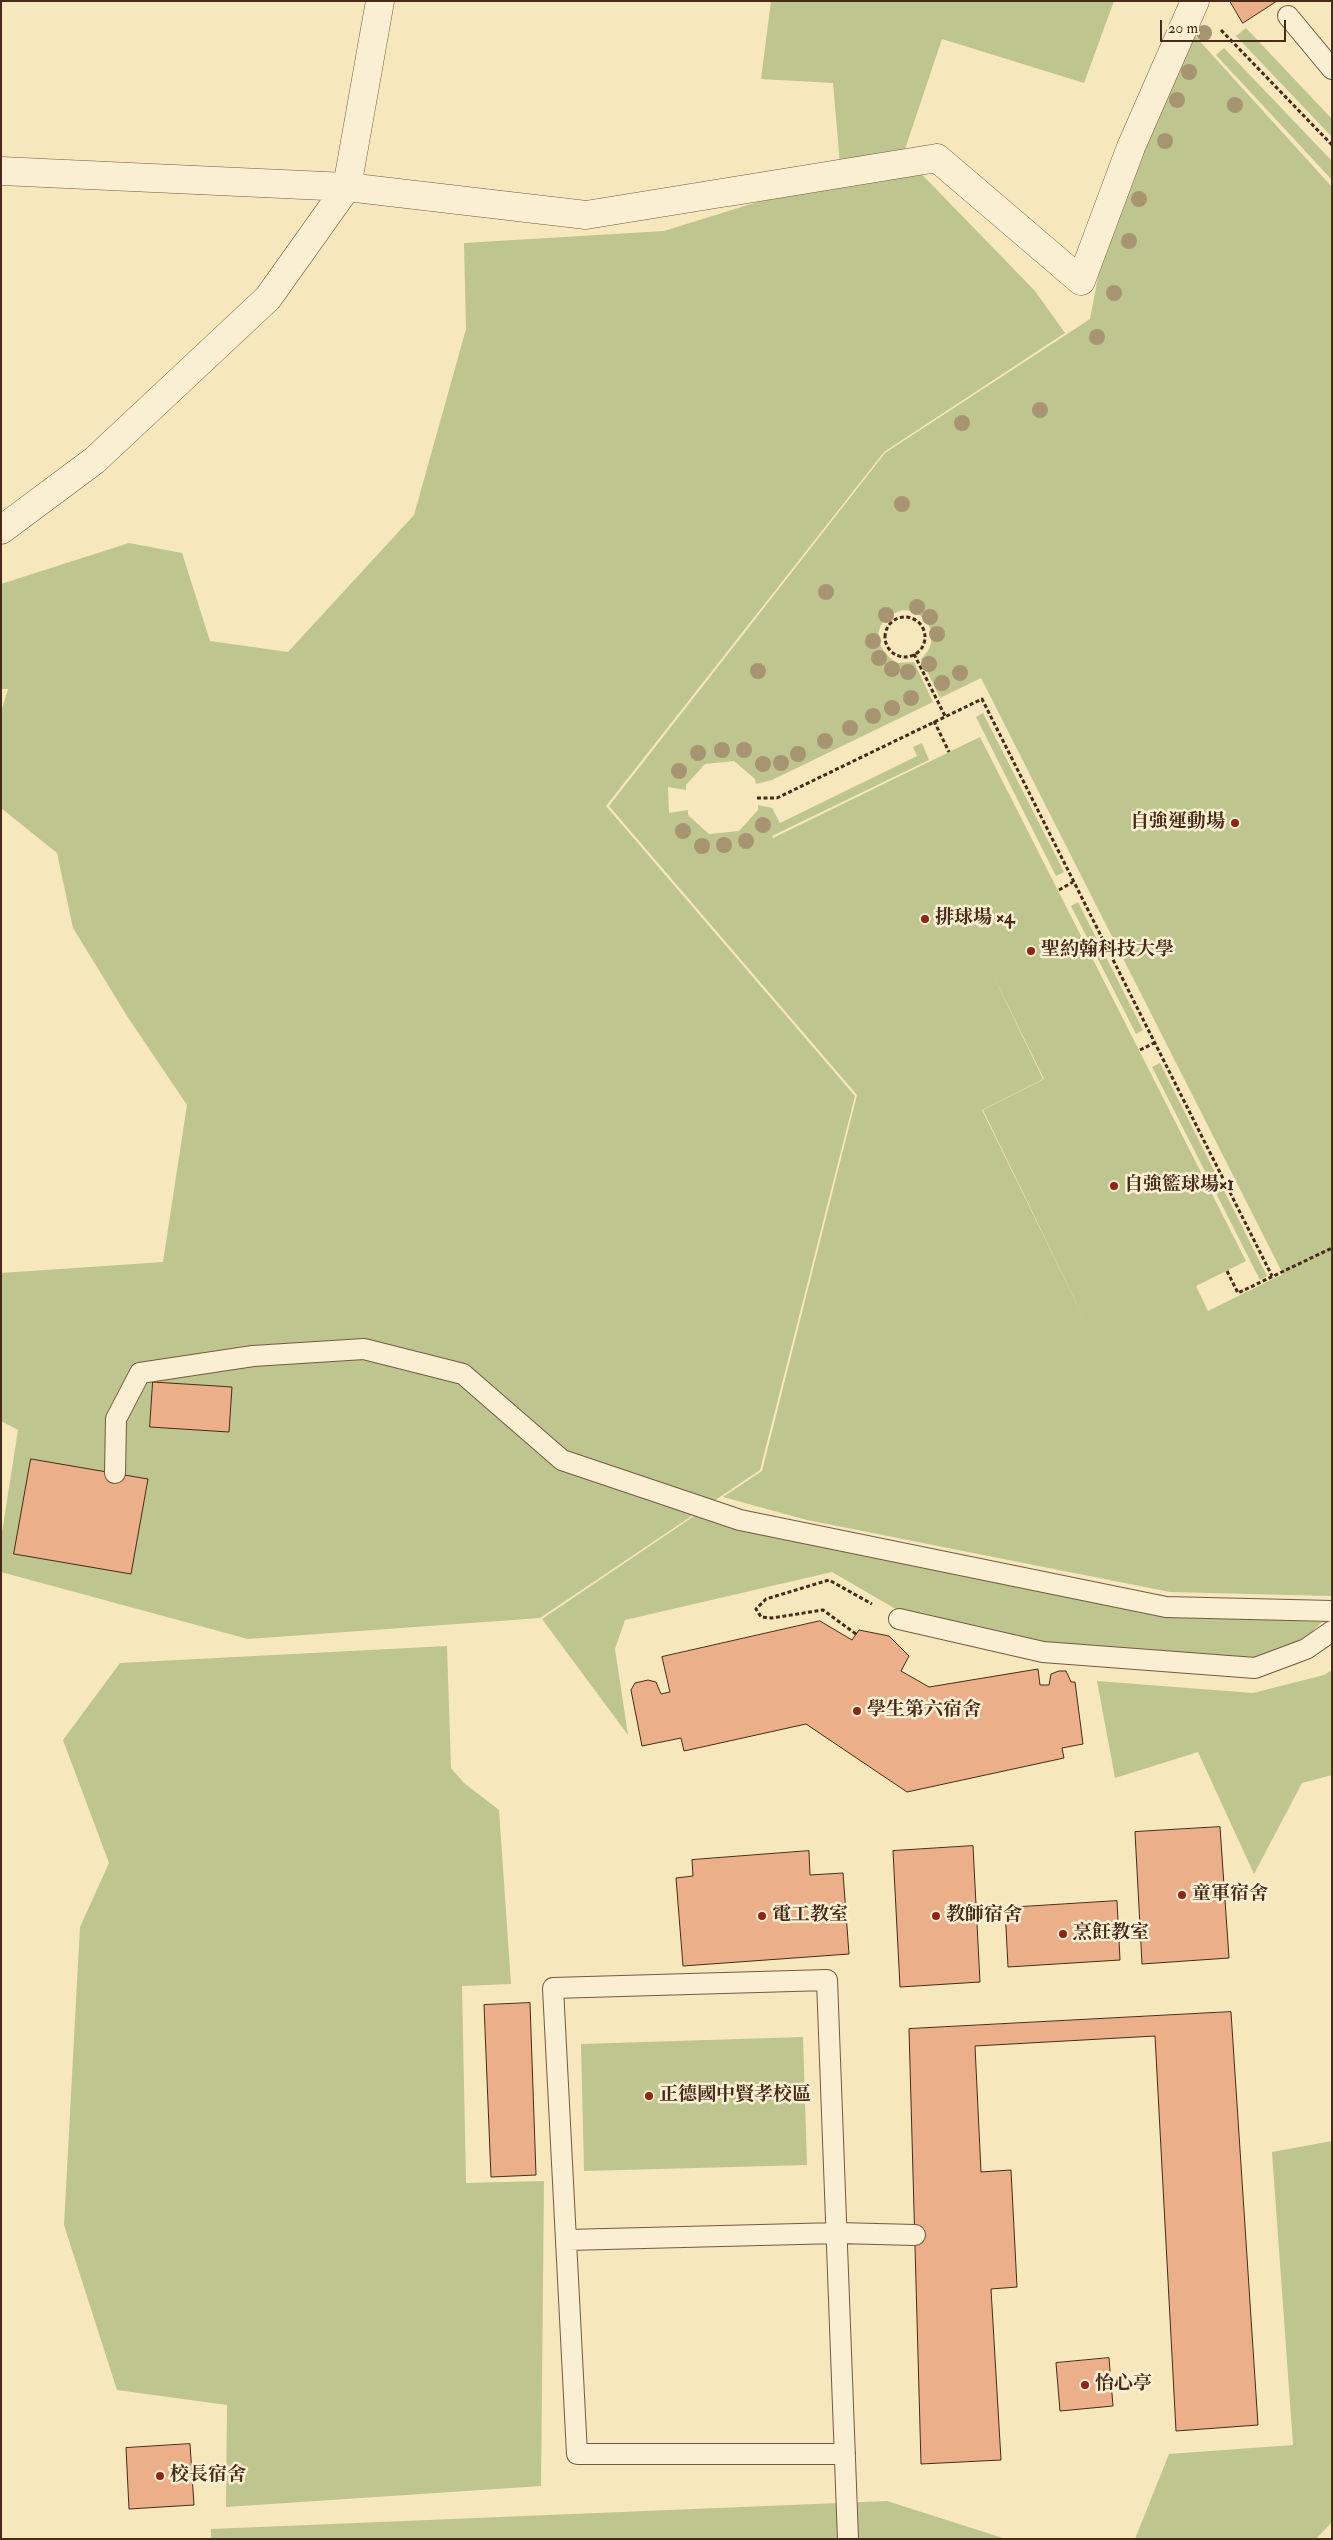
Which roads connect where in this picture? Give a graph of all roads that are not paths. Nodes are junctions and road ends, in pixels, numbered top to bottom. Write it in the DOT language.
graph roads {
  1 [pos="380,1"];
  2 [pos="1195,1"];
  3 [pos="1288,16"];
  4 [pos="1332,69"];
  5 [pos="937,158"];
  6 [pos="1,171"];
  7 [pos="347,187"];
  8 [pos="729,192"];
  9 [pos="1,530"];
  10 [pos="114,1473"];
  11 [pos="1332,1611"];
  12 [pos="899,1619"];
  13 [pos="1332,1630"];
  14 [pos="838,2233"];
  15 [pos="915,2235"];
  16 [pos="567,2240"];
  17 [pos="845,2454"];
  18 [pos="848,2539"];
  1 -- 7 [label="street"];
  2 -- 5 [label="street"];
  3 -- 4 [label="lane"];
  5 -- 7 [label="street"];
  5 -- 8 [label="street"];
  6 -- 7 [label="street"];
  7 -- 9 [label="street"];
  10 -- 11 [label="lane"];
  12 -- 13 [label="lane"];
  14 -- 15 [label="lane"];
  14 -- 16 [label="lane"];
  14 -- 16 [label="lane"];
  14 -- 17 [label="lane"];
  16 -- 17 [label="lane"];
  17 -- 18 [label="lane"];
}
